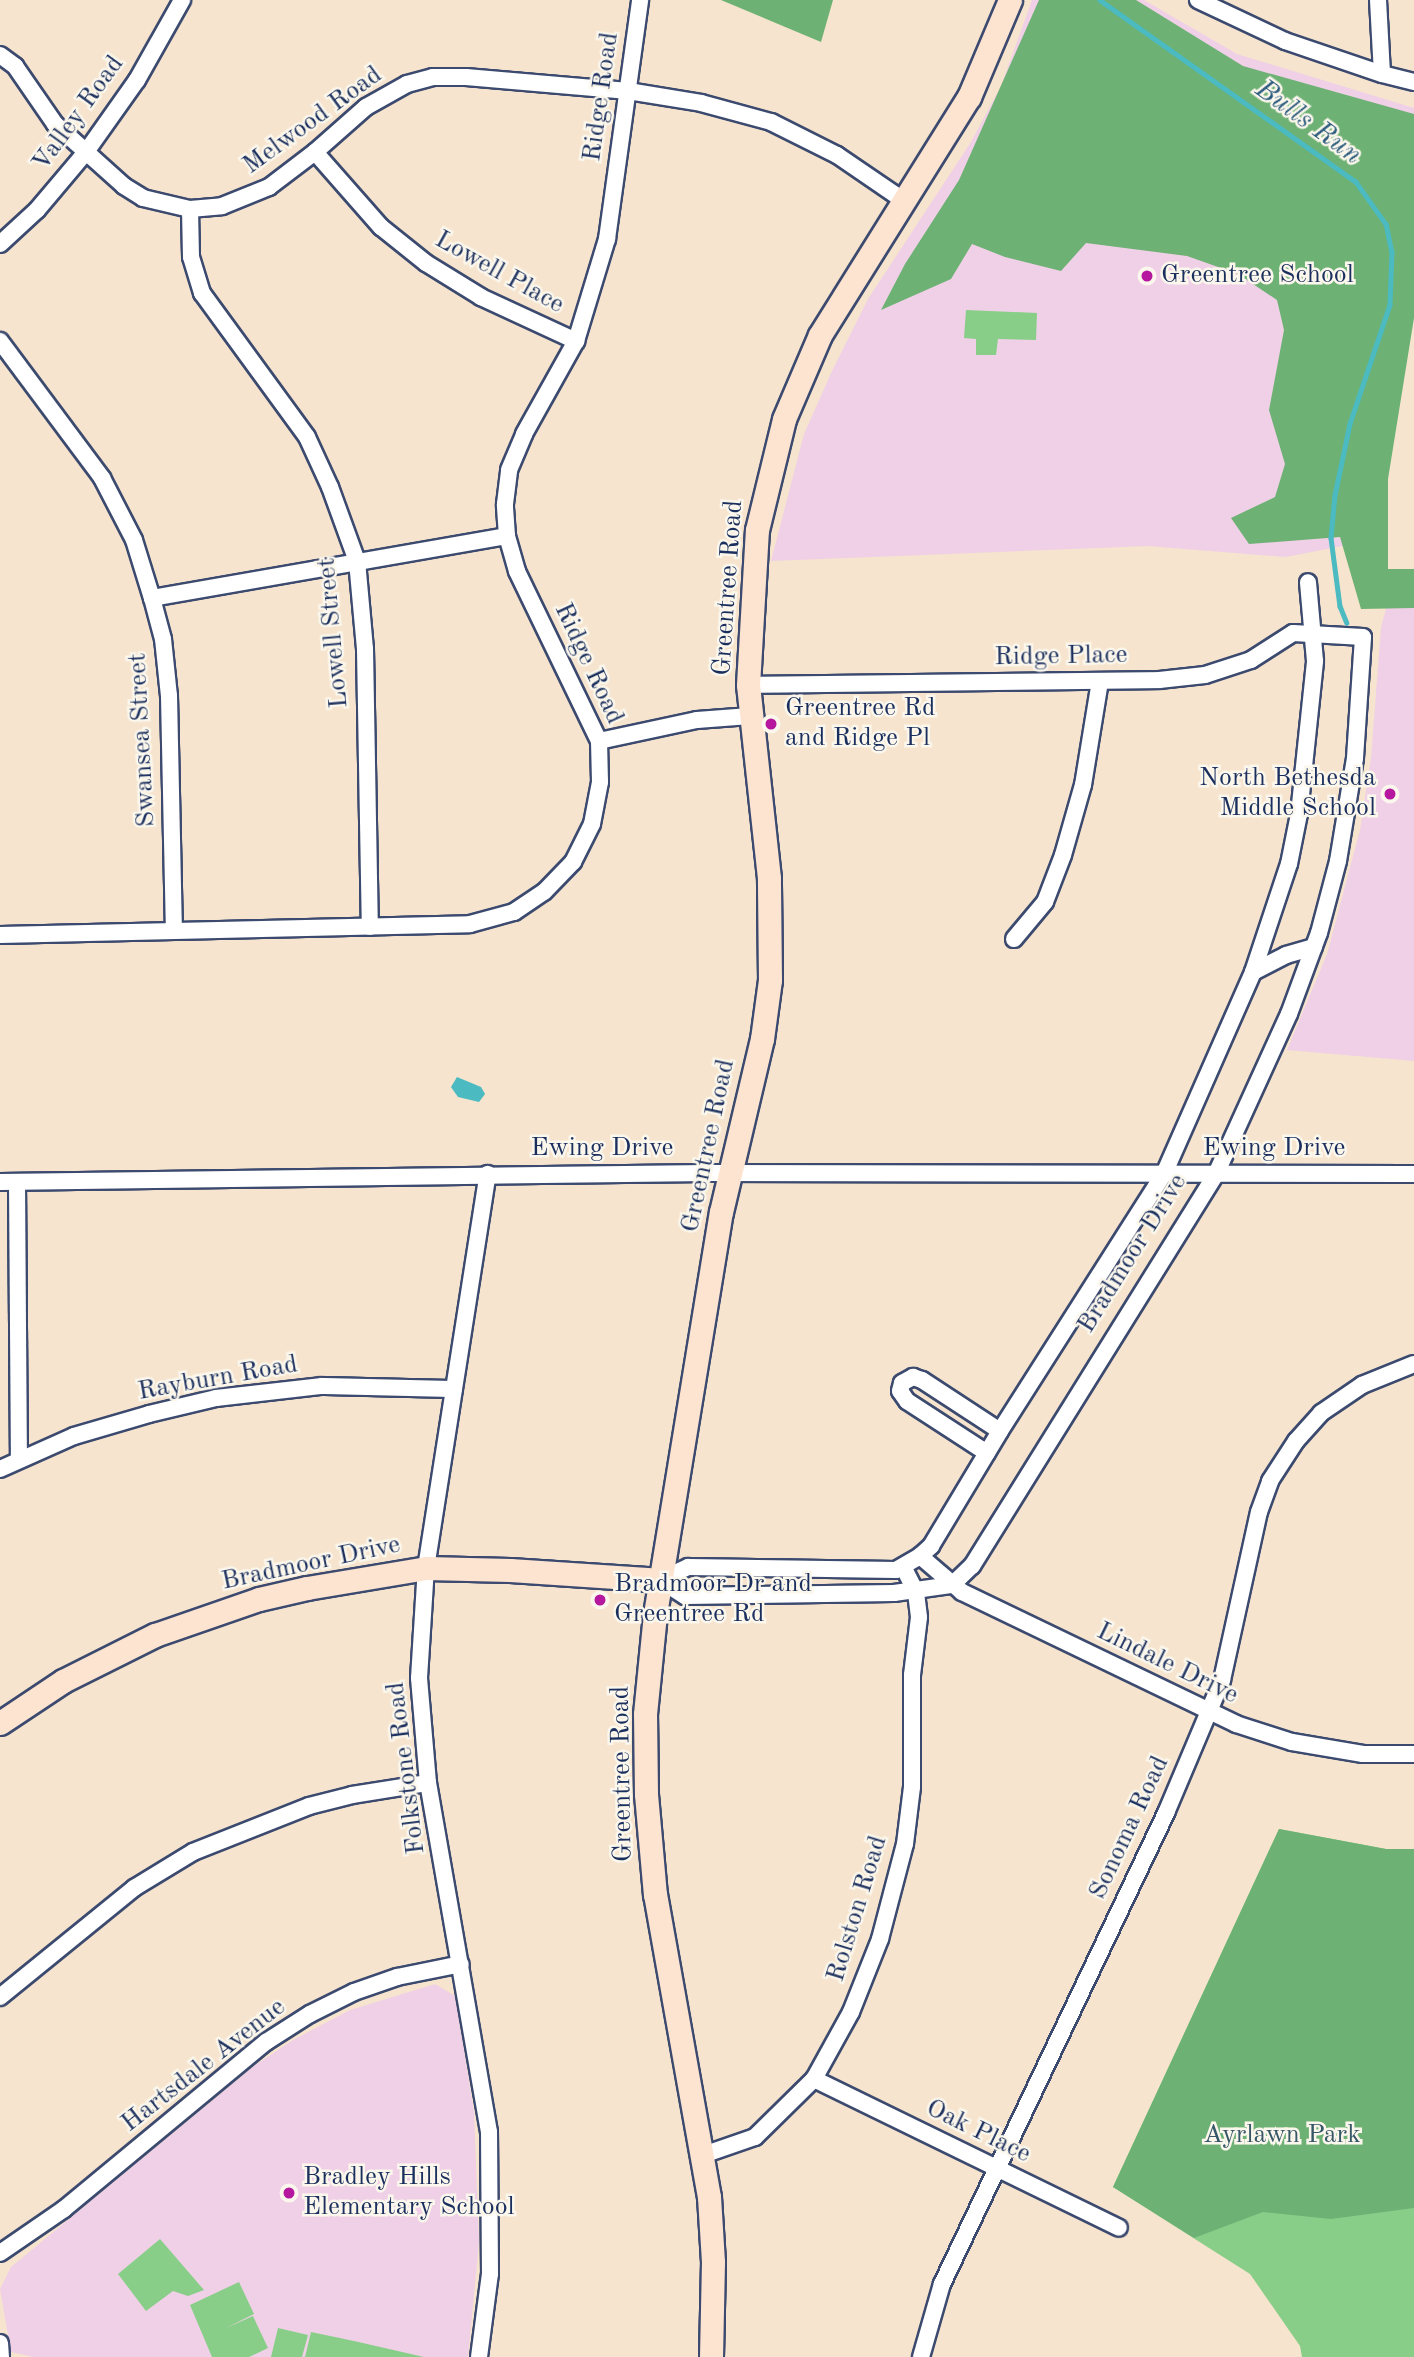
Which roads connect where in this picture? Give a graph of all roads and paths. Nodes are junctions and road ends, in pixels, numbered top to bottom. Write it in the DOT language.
graph roads {
  1 [pos="182,0"];
  2 [pos="640,0"];
  3 [pos="1010,0"];
  4 [pos="1198,0"];
  5 [pos="1378,0"];
  6 [pos="0,55"];
  7 [pos="1382,74"];
  8 [pos="1414,82"];
  9 [pos="628,91"];
  10 [pos="86,152"];
  11 [pos="315,152"];
  12 [pos="903,200"];
  13 [pos="190,209"];
  14 [pos="0,244"];
  15 [pos="0,341"];
  16 [pos="576,341"];
  17 [pos="507,536"];
  18 [pos="357,561"];
  19 [pos="1308,582"];
  20 [pos="152,598"];
  21 [pos="1315,634"];
  22 [pos="1363,637"];
  23 [pos="1100,681"];
  24 [pos="748,685"];
  25 [pos="750,716"];
  26 [pos="599,741"];
  27 [pos="370,927"];
  28 [pos="174,932"];
  29 [pos="0,935"];
  30 [pos="1014,939"];
  31 [pos="1314,947"];
  32 [pos="1253,972"];
  33 [pos="729,1173"];
  34 [pos="488,1174"];
  35 [pos="1164,1174"];
  36 [pos="1216,1174"];
  37 [pos="1414,1174"];
  38 [pos="8,1182"];
  39 [pos="1414,1364"];
  40 [pos="454,1390"];
  41 [pos="1000,1431"];
  42 [pos="987,1453"];
  43 [pos="19,1460"];
  44 [pos="0,1469"];
  45 [pos="920,1556"];
  46 [pos="903,1567"];
  47 [pos="426,1568"];
  48 [pos="660,1580"];
  49 [pos="952,1585"];
  50 [pos="916,1591"];
  51 [pos="1209,1711"];
  52 [pos="0,1723"];
  53 [pos="1414,1754"];
  54 [pos="428,1783"];
  55 [pos="461,1964"];
  56 [pos="0,1997"];
  57 [pos="814,2079"];
  58 [pos="703,2155"];
  59 [pos="997,2169"];
  60 [pos="1119,2228"];
  61 [pos="0,2253"];
  62 [pos="0,2343"];
  63 [pos="1,2357"];
  64 [pos="479,2357"];
  65 [pos="711,2357"];
  66 [pos="921,2357"];
  1 -- 10 [label="street, Valley Road"];
  2 -- 9 [label="street, Ridge Road"];
  3 -- 12 [label="street, Greentree Road"];
  4 -- 7 [label="street"];
  5 -- 7 [label="street"];
  6 -- 10 [label="street, Melwood Road"];
  7 -- 8 [label="street"];
  9 -- 11 [label="street, Melwood Road"];
  9 -- 12 [label="street, Melwood Road"];
  9 -- 16 [label="street, Ridge Road"];
  10 -- 13 [label="street, Melwood Road"];
  10 -- 14 [label="street, Valley Road"];
  11 -- 13 [label="street, Melwood Road"];
  11 -- 16 [label="street, Lowell Place"];
  12 -- 24 [label="street, Greentree Road"];
  13 -- 18 [label="street, Lowell Street"];
  15 -- 20 [label="street, Swansea Street"];
  16 -- 17 [label="street, Ridge Road"];
  17 -- 18 [label="street"];
  17 -- 26 [label="street, Ridge Road"];
  18 -- 20 [label="street"];
  18 -- 27 [label="street, Lowell Street"];
  19 -- 21 [label="street, Bradmoor Drive"];
  20 -- 28 [label="street, Swansea Street"];
  21 -- 22 [label="street, Ridge Place"];
  21 -- 23 [label="street, Ridge Place"];
  21 -- 32 [label="street, Bradmoor Drive"];
  22 -- 31 [label="street, Bradmoor Drive"];
  23 -- 24 [label="street, Ridge Place"];
  23 -- 30 [label="street"];
  24 -- 25 [label="street, Greentree Road"];
  25 -- 26 [label="street"];
  25 -- 33 [label="street, Greentree Road"];
  26 -- 27 [label="street, Ridge Road"];
  27 -- 28 [label="street, Ridge Road"];
  28 -- 29 [label="street, Ridge Road"];
  31 -- 32 [label="street"];
  31 -- 36 [label="street, Bradmoor Drive"];
  32 -- 35 [label="street, Bradmoor Drive"];
  33 -- 34 [label="street, Ewing Drive"];
  33 -- 35 [label="street, Ewing Drive"];
  33 -- 48 [label="street, Greentree Road"];
  34 -- 38 [label="street, Ewing Drive"];
  34 -- 40 [label="street, Folkstone Road"];
  35 -- 36 [label="street, Ewing Drive"];
  35 -- 41 [label="street, Bradmoor Drive"];
  36 -- 37 [label="street, Ewing Drive"];
  36 -- 49 [label="street, Bradmoor Drive"];
  38 -- 43 [label="street"];
  39 -- 51 [label="street, Sonoma Road"];
  40 -- 43 [label="street, Rayburn Road"];
  40 -- 47 [label="street, Folkstone Road"];
  41 -- 42 [label="street, Bradmoor Drive"];
  41 -- 42 [label="street"];
  42 -- 45 [label="street, Bradmoor Drive"];
  43 -- 44 [label="street, Rayburn Road"];
  45 -- 46 [label="street, Bradmoor Drive"];
  45 -- 49 [label="street, Lindale Drive"];
  46 -- 48 [label="street, Bradmoor Drive"];
  46 -- 50 [label="street, Rolston Road"];
  47 -- 48 [label="street, Bradmoor Drive"];
  47 -- 52 [label="street, Bradmoor Drive"];
  47 -- 54 [label="street, Folkstone Road"];
  48 -- 50 [label="street, Bradmoor Drive"];
  48 -- 58 [label="street, Greentree Road"];
  49 -- 50 [label="street, Bradmoor Drive"];
  49 -- 51 [label="street, Lindale Drive"];
  50 -- 57 [label="street, Rolston Road"];
  51 -- 53 [label="street, Lindale Drive"];
  51 -- 59 [label="street, Sonoma Road"];
  54 -- 55 [label="street, Folkstone Road"];
  54 -- 56 [label="street"];
  55 -- 61 [label="street, Hartsdale Avenue"];
  55 -- 64 [label="street, Folkstone Road"];
  57 -- 58 [label="street, Rolston Road"];
  57 -- 59 [label="street, Oak Place"];
  58 -- 65 [label="street, Greentree Road"];
  59 -- 60 [label="street, Oak Place"];
  59 -- 66 [label="street, Sonoma Road"];
  62 -- 63 [label="street"];
}
